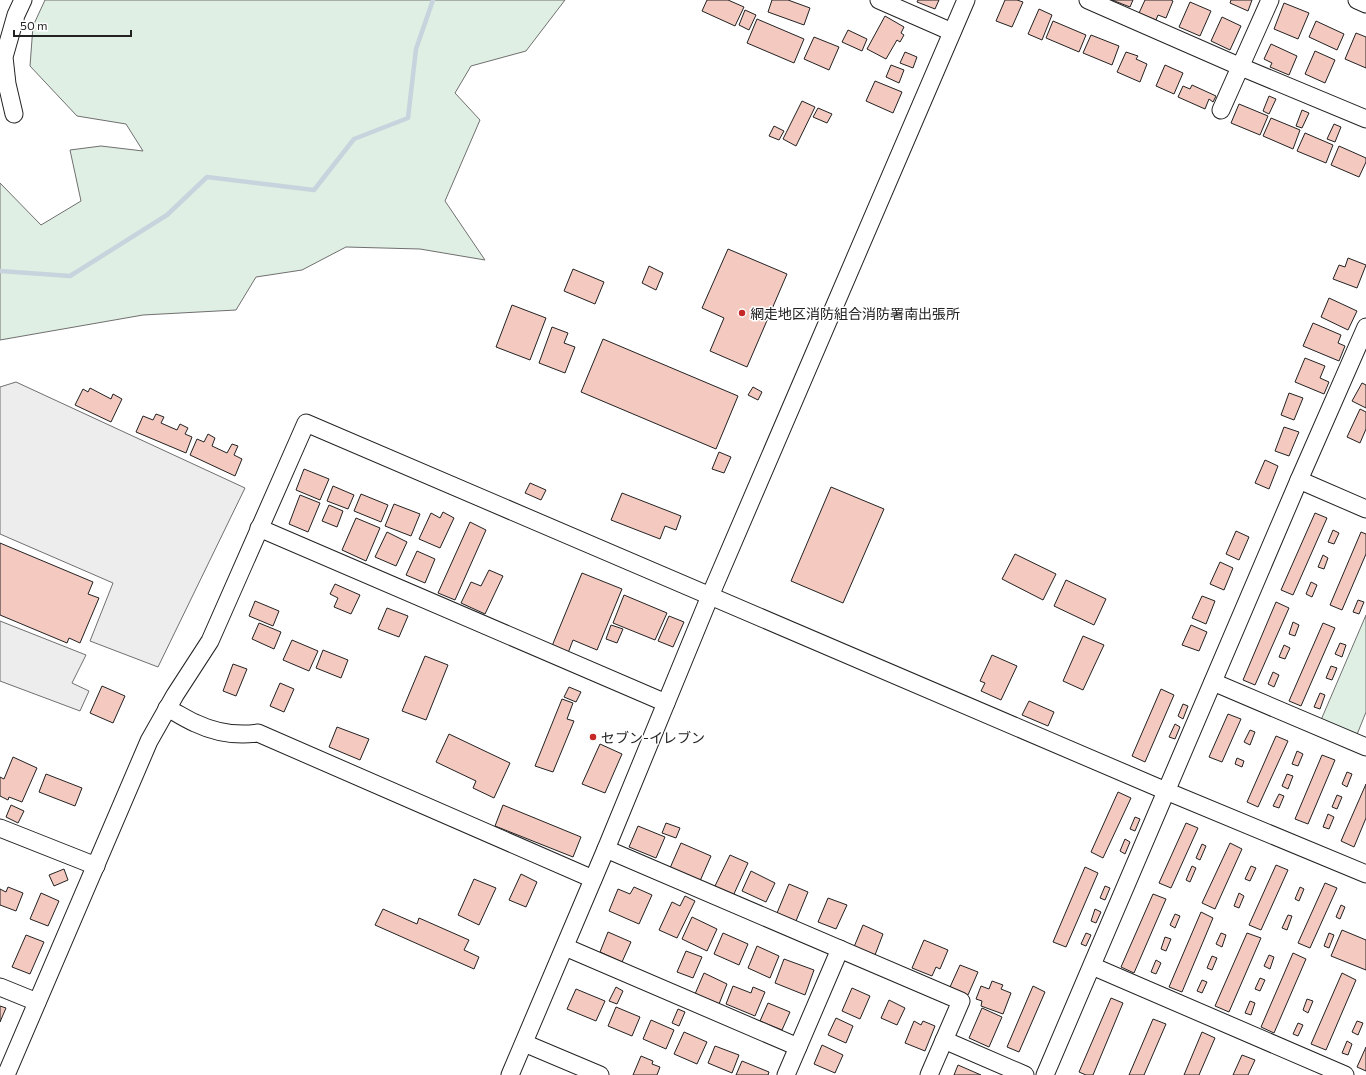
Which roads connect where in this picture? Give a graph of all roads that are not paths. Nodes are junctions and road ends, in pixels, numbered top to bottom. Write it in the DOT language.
graph roads {
  1 [pos="23,0"];
  2 [pos="879,0"];
  3 [pos="966,0"];
  4 [pos="1088,0"];
  5 [pos="1270,0"];
  6 [pos="1357,0"];
  7 [pos="1366,4"];
  8 [pos="952,32"];
  9 [pos="1241,67"];
  10 [pos="1221,110"];
  11 [pos="14,114"];
  12 [pos="1366,119"];
  13 [pos="1366,327"];
  14 [pos="1362,346"];
  15 [pos="1299,480"];
  16 [pos="1366,509"];
  17 [pos="259,528"];
  18 [pos="710,596"];
  19 [pos="1213,682"];
  20 [pos="666,703"];
  21 [pos="167,708"];
  22 [pos="1366,747"];
  23 [pos="1166,791"];
  24 [pos="0,828"];
  25 [pos="606,849"];
  26 [pos="96,866"];
  27 [pos="1366,874"];
  28 [pos="593,879"];
  29 [pos="565,947"];
  30 [pos="840,949"];
  31 [pos="1092,966"];
  32 [pos="0,987"];
  33 [pos="37,1002"];
  34 [pos="944,1040"];
  35 [pos="524,1043"];
  36 [pos="798,1047"];
  37 [pos="6,1075"];
  38 [pos="510,1075"];
  39 [pos="600,1075"];
  40 [pos="786,1075"];
  41 [pos="929,1075"];
  42 [pos="1025,1075"];
  43 [pos="1045,1075"];
  44 [pos="1344,1075"];
  1 -- 11 [label="street"];
  2 -- 8 [label="street"];
  3 -- 8 [label="street"];
  4 -- 9 [label="street"];
  5 -- 9 [label="street"];
  6 -- 7 [label="street"];
  8 -- 18 [label="street"];
  9 -- 10 [label="street"];
  9 -- 12 [label="street"];
  13 -- 14 [label="street"];
  14 -- 15 [label="street"];
  15 -- 16 [label="street"];
  15 -- 19 [label="street"];
  17 -- 18 [label="street"];
  17 -- 20 [label="street"];
  17 -- 21 [label="street"];
  18 -- 20 [label="street"];
  18 -- 23 [label="street"];
  19 -- 22 [label="street"];
  19 -- 23 [label="street"];
  20 -- 25 [label="street"];
  21 -- 26 [label="street"];
  21 -- 28 [label="street"];
  23 -- 27 [label="street"];
  23 -- 31 [label="street"];
  24 -- 26 [label="street"];
  25 -- 28 [label="street"];
  25 -- 30 [label="street"];
  26 -- 33 [label="street"];
  28 -- 29 [label="street"];
  29 -- 35 [label="street"];
  29 -- 36 [label="street"];
  30 -- 34 [label="street"];
  30 -- 36 [label="street"];
  31 -- 43 [label="street"];
  31 -- 44 [label="street"];
  32 -- 33 [label="street"];
  33 -- 37 [label="street"];
  34 -- 41 [label="street"];
  34 -- 42 [label="street"];
  35 -- 38 [label="street"];
  35 -- 39 [label="street"];
  36 -- 40 [label="street"];
}
